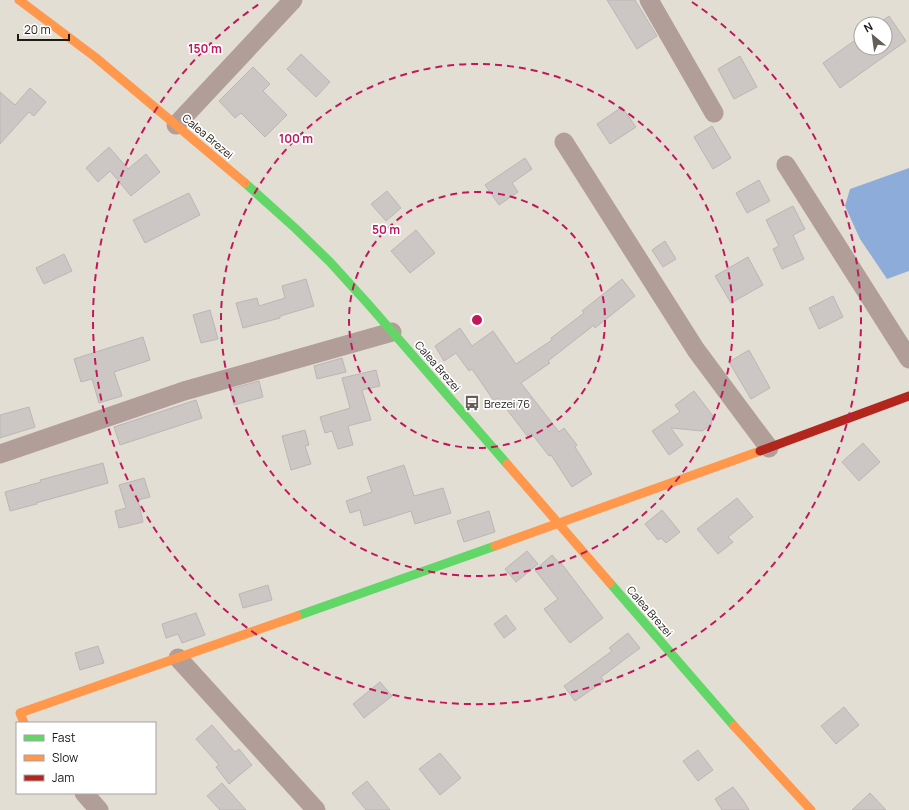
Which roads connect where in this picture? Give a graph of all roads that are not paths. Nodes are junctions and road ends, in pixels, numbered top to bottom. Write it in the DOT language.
graph roads {
  1 [pos="19,0"];
  2 [pos="293,0"];
  3 [pos="649,0"];
  4 [pos="714,113"];
  5 [pos="176,125"];
  6 [pos="564,142"];
  7 [pos="786,165"];
  8 [pos="392,332"];
  9 [pos="909,359"];
  10 [pos="909,396"];
  11 [pos="769,448"];
  12 [pos="0,454"];
  13 [pos="559,524"];
  14 [pos="178,658"];
  15 [pos="24,722"];
  16 [pos="85,794"];
  17 [pos="99,810"];
  18 [pos="316,810"];
  19 [pos="811,810"];
  1 -- 5 [label="street, Calea Brezei"];
  2 -- 5 [label="street"];
  3 -- 4 [label="street"];
  5 -- 8 [label="street, Calea Brezei"];
  6 -- 11 [label="street"];
  7 -- 9 [label="street"];
  8 -- 12 [label="street"];
  8 -- 13 [label="street, Calea Brezei"];
  10 -- 11 [label="street"];
  11 -- 13 [label="street"];
  13 -- 14 [label="street"];
  13 -- 19 [label="street, Calea Brezei"];
  14 -- 15 [label="street"];
  14 -- 18 [label="street"];
  16 -- 17 [label="street"];
}
